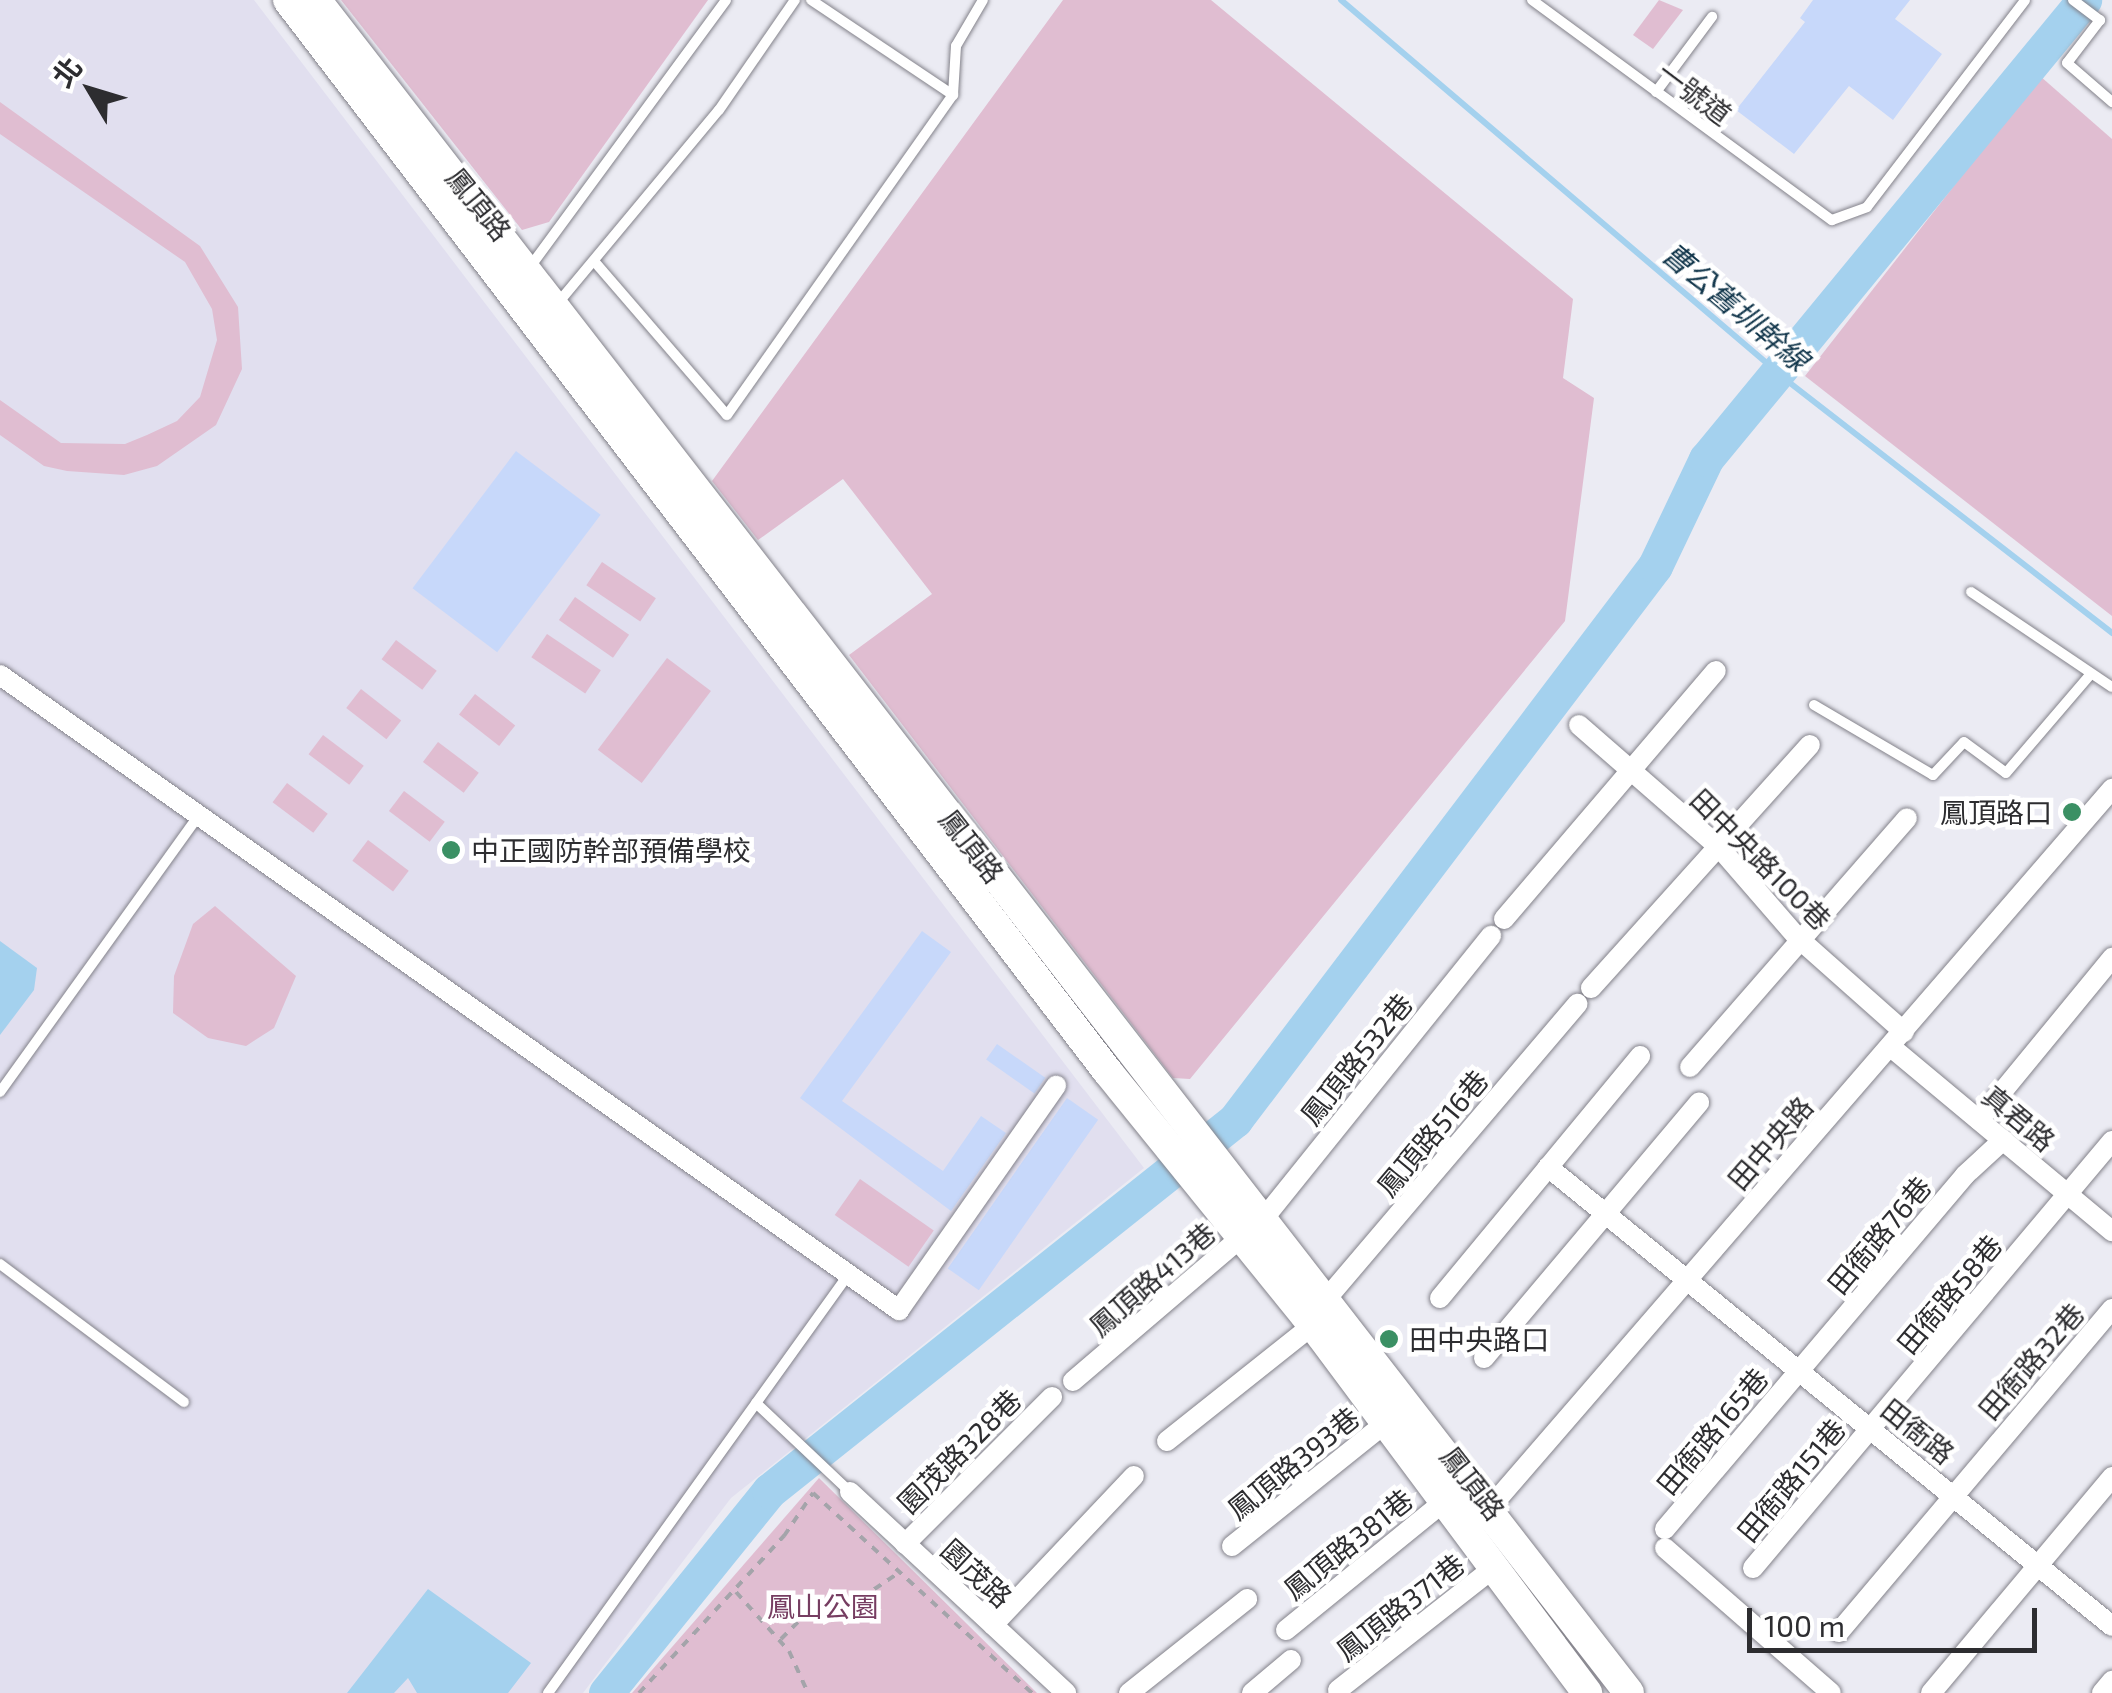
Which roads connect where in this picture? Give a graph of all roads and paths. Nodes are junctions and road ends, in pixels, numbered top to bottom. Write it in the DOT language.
graph roads {
  1 [pos="288,0"];
  2 [pos="316,0"];
  3 [pos="726,0"];
  4 [pos="795,0"];
  5 [pos="810,0"];
  6 [pos="983,0"];
  7 [pos="1532,0"];
  8 [pos="2025,0"];
  9 [pos="2074,0"];
  10 [pos="2096,16"];
  11 [pos="1712,17"];
  12 [pos="2112,26"];
  13 [pos="1656,92"];
  14 [pos="953,95"];
  15 [pos="2112,102"];
  16 [pos="594,261"];
  17 [pos="530,267"];
  18 [pos="558,304"];
  19 [pos="1971,592"];
  20 [pos="1716,671"];
  21 [pos="0,675"];
  22 [pos="2089,676"];
  23 [pos="2112,687"];
  24 [pos="1814,705"];
  25 [pos="1579,726"];
  26 [pos="1810,745"];
  27 [pos="1627,767"];
  28 [pos="2112,789"];
  29 [pos="200,816"];
  30 [pos="1907,818"];
  31 [pos="1719,847"];
  32 [pos="1797,937"];
  33 [pos="2112,958"];
  34 [pos="1897,1039"];
  35 [pos="1640,1056"];
  36 [pos="1690,1067"];
  37 [pos="1056,1086"];
  38 [pos="0,1092"];
  39 [pos="1699,1103"];
  40 [pos="1979,1120"];
  41 [pos="1178,1128"];
  42 [pos="2003,1140"];
  43 [pos="2112,1141"];
  44 [pos="1548,1168"];
  45 [pos="2068,1195"];
  46 [pos="1606,1214"];
  47 [pos="1254,1227"];
  48 [pos="2112,1231"];
  49 [pos="0,1264"];
  50 [pos="849,1274"];
  51 [pos="1688,1280"];
  52 [pos="1328,1297"];
  53 [pos="1440,1298"];
  54 [pos="2112,1309"];
  55 [pos="1313,1325"];
  56 [pos="1484,1358"];
  57 [pos="1800,1369"];
  58 [pos="1074,1380"];
  59 [pos="1052,1397"];
  60 [pos="184,1402"];
  61 [pos="756,1403"];
  62 [pos="1387,1422"];
  63 [pos="1872,1428"];
  64 [pos="1166,1441"];
  65 [pos="1134,1476"];
  66 [pos="2112,1477"];
  67 [pos="850,1492"];
  68 [pos="1952,1494"];
  69 [pos="1445,1501"];
  70 [pos="1493,1508"];
  71 [pos="1468,1530"];
  72 [pos="906,1544"];
  73 [pos="1232,1546"];
  74 [pos="2038,1564"];
  75 [pos="1495,1567"];
  76 [pos="1753,1568"];
  77 [pos="900,1572"];
  78 [pos="735,1590"];
  79 [pos="1248,1599"];
  80 [pos="994,1626"];
  81 [pos="2112,1626"];
  82 [pos="1286,1630"];
  83 [pos="1838,1632"];
  84 [pos="781,1639"];
  85 [pos="1291,1660"];
  86 [pos="2112,1681"];
  87 [pos="1338,1690"];
  88 [pos="548,1693"];
  89 [pos="638,1693"];
  90 [pos="808,1693"];
  91 [pos="1032,1693"];
  92 [pos="1066,1693"];
  93 [pos="1129,1693"];
  94 [pos="1252,1693"];
  95 [pos="1588,1693"];
  96 [pos="1629,1693"];
  97 [pos="1832,1693"];
  98 [pos="1931,1693"];
  99 [pos="2102,1693"];
  1 -- 41 [label="main road, 鳳頂路"];
  2 -- 17 [label="main road, 鳳頂路"];
  3 -- 17 [label="lane"];
  4 -- 16 [label="lane"];
  5 -- 14 [label="lane"];
  6 -- 14 [label="lane"];
  7 -- 13 [label="lane, 一號道"];
  8 -- 13 [label="lane, 一號道"];
  9 -- 10 [label="lane"];
  10 -- 12 [label="lane"];
  10 -- 15 [label="lane"];
  11 -- 13 [label="lane"];
  14 -- 16 [label="lane"];
  16 -- 18 [label="lane"];
  17 -- 18 [label="main road, 鳳頂路"];
  18 -- 41 [label="main road, 鳳頂路"];
  19 -- 22 [label="lane"];
  20 -- 27 [label="street, 鳳頂路532巷"];
  21 -- 29 [label="street"];
  22 -- 23 [label="lane"];
  22 -- 24 [label="lane"];
  25 -- 27 [label="street, 田中央路100巷"];
  26 -- 31 [label="street, 鳳頂路516巷"];
  27 -- 31 [label="street, 田中央路100巷"];
  27 -- 47 [label="street, 鳳頂路532巷"];
  28 -- 34 [label="street, 田中央路"];
  29 -- 38 [label="lane"];
  29 -- 50 [label="street"];
  30 -- 32 [label="street"];
  31 -- 32 [label="street, 田中央路100巷"];
  31 -- 52 [label="street, 鳳頂路516巷"];
  32 -- 34 [label="street, 田中央路100巷"];
  32 -- 36 [label="street"];
  33 -- 40 [label="street"];
  34 -- 40 [label="street, 真君路"];
  34 -- 51 [label="street, 田中央路"];
  35 -- 44 [label="street"];
  37 -- 50 [label="street"];
  39 -- 46 [label="street"];
  40 -- 42 [label="street, 真君路"];
  41 -- 47 [label="main road, 鳳頂路"];
  42 -- 45 [label="street, 真君路"];
  42 -- 57 [label="street, 田衙路76巷"];
  43 -- 45 [label="street, 田衙路58巷"];
  44 -- 46 [label="street, 田衙路"];
  44 -- 53 [label="street"];
  45 -- 48 [label="street, 真君路"];
  45 -- 63 [label="street, 田衙路58巷"];
  46 -- 51 [label="street, 田衙路"];
  46 -- 56 [label="street"];
  47 -- 52 [label="main road, 鳳頂路"];
  47 -- 55 [label="main road, 鳳頂路"];
  47 -- 58 [label="street, 鳳頂路413巷"];
  49 -- 60 [label="lane"];
  50 -- 61 [label="lane"];
  51 -- 57 [label="street, 田衙路"];
  51 -- 70 [label="street, 田中央路"];
  52 -- 70 [label="main road, 鳳頂路"];
  54 -- 68 [label="street, 田衙路32巷"];
  55 -- 62 [label="main road, 鳳頂路"];
  55 -- 64 [label="street"];
  57 -- 63 [label="street, 田衙路"];
  57 -- 97 [label="street, 田衙路165巷"];
  59 -- 72 [label="street, 園茂路328巷"];
  61 -- 67 [label="lane"];
  61 -- 88 [label="lane"];
  62 -- 69 [label="main road, 鳳頂路"];
  62 -- 73 [label="street, 鳳頂路393巷"];
  63 -- 68 [label="street, 田衙路"];
  63 -- 76 [label="street, 田衙路151巷"];
  65 -- 80 [label="street"];
  66 -- 74 [label="street"];
  67 -- 72 [label="street, 園茂路"];
  68 -- 74 [label="street, 田衙路"];
  68 -- 83 [label="street, 田衙路32巷"];
  69 -- 71 [label="main road, 鳳頂路"];
  69 -- 82 [label="street, 鳳頂路381巷"];
  70 -- 71 [label="street, 田中央路"];
  70 -- 96 [label="main road, 鳳頂路"];
  71 -- 75 [label="main road, 鳳頂路"];
  72 -- 80 [label="street, 園茂路"];
  74 -- 81 [label="street, 田衙路"];
  74 -- 98 [label="street"];
  75 -- 87 [label="street, 鳳頂路371巷"];
  75 -- 95 [label="main road, 鳳頂路"];
  77 -- 78 [label="path"];
  77 -- 84 [label="path"];
  77 -- 91 [label="path"];
  78 -- 84 [label="path"];
  78 -- 89 [label="path"];
  79 -- 93 [label="street"];
  80 -- 92 [label="street, 園茂路"];
  84 -- 90 [label="path"];
  85 -- 94 [label="street"];
  86 -- 99 [label="street"];
}
